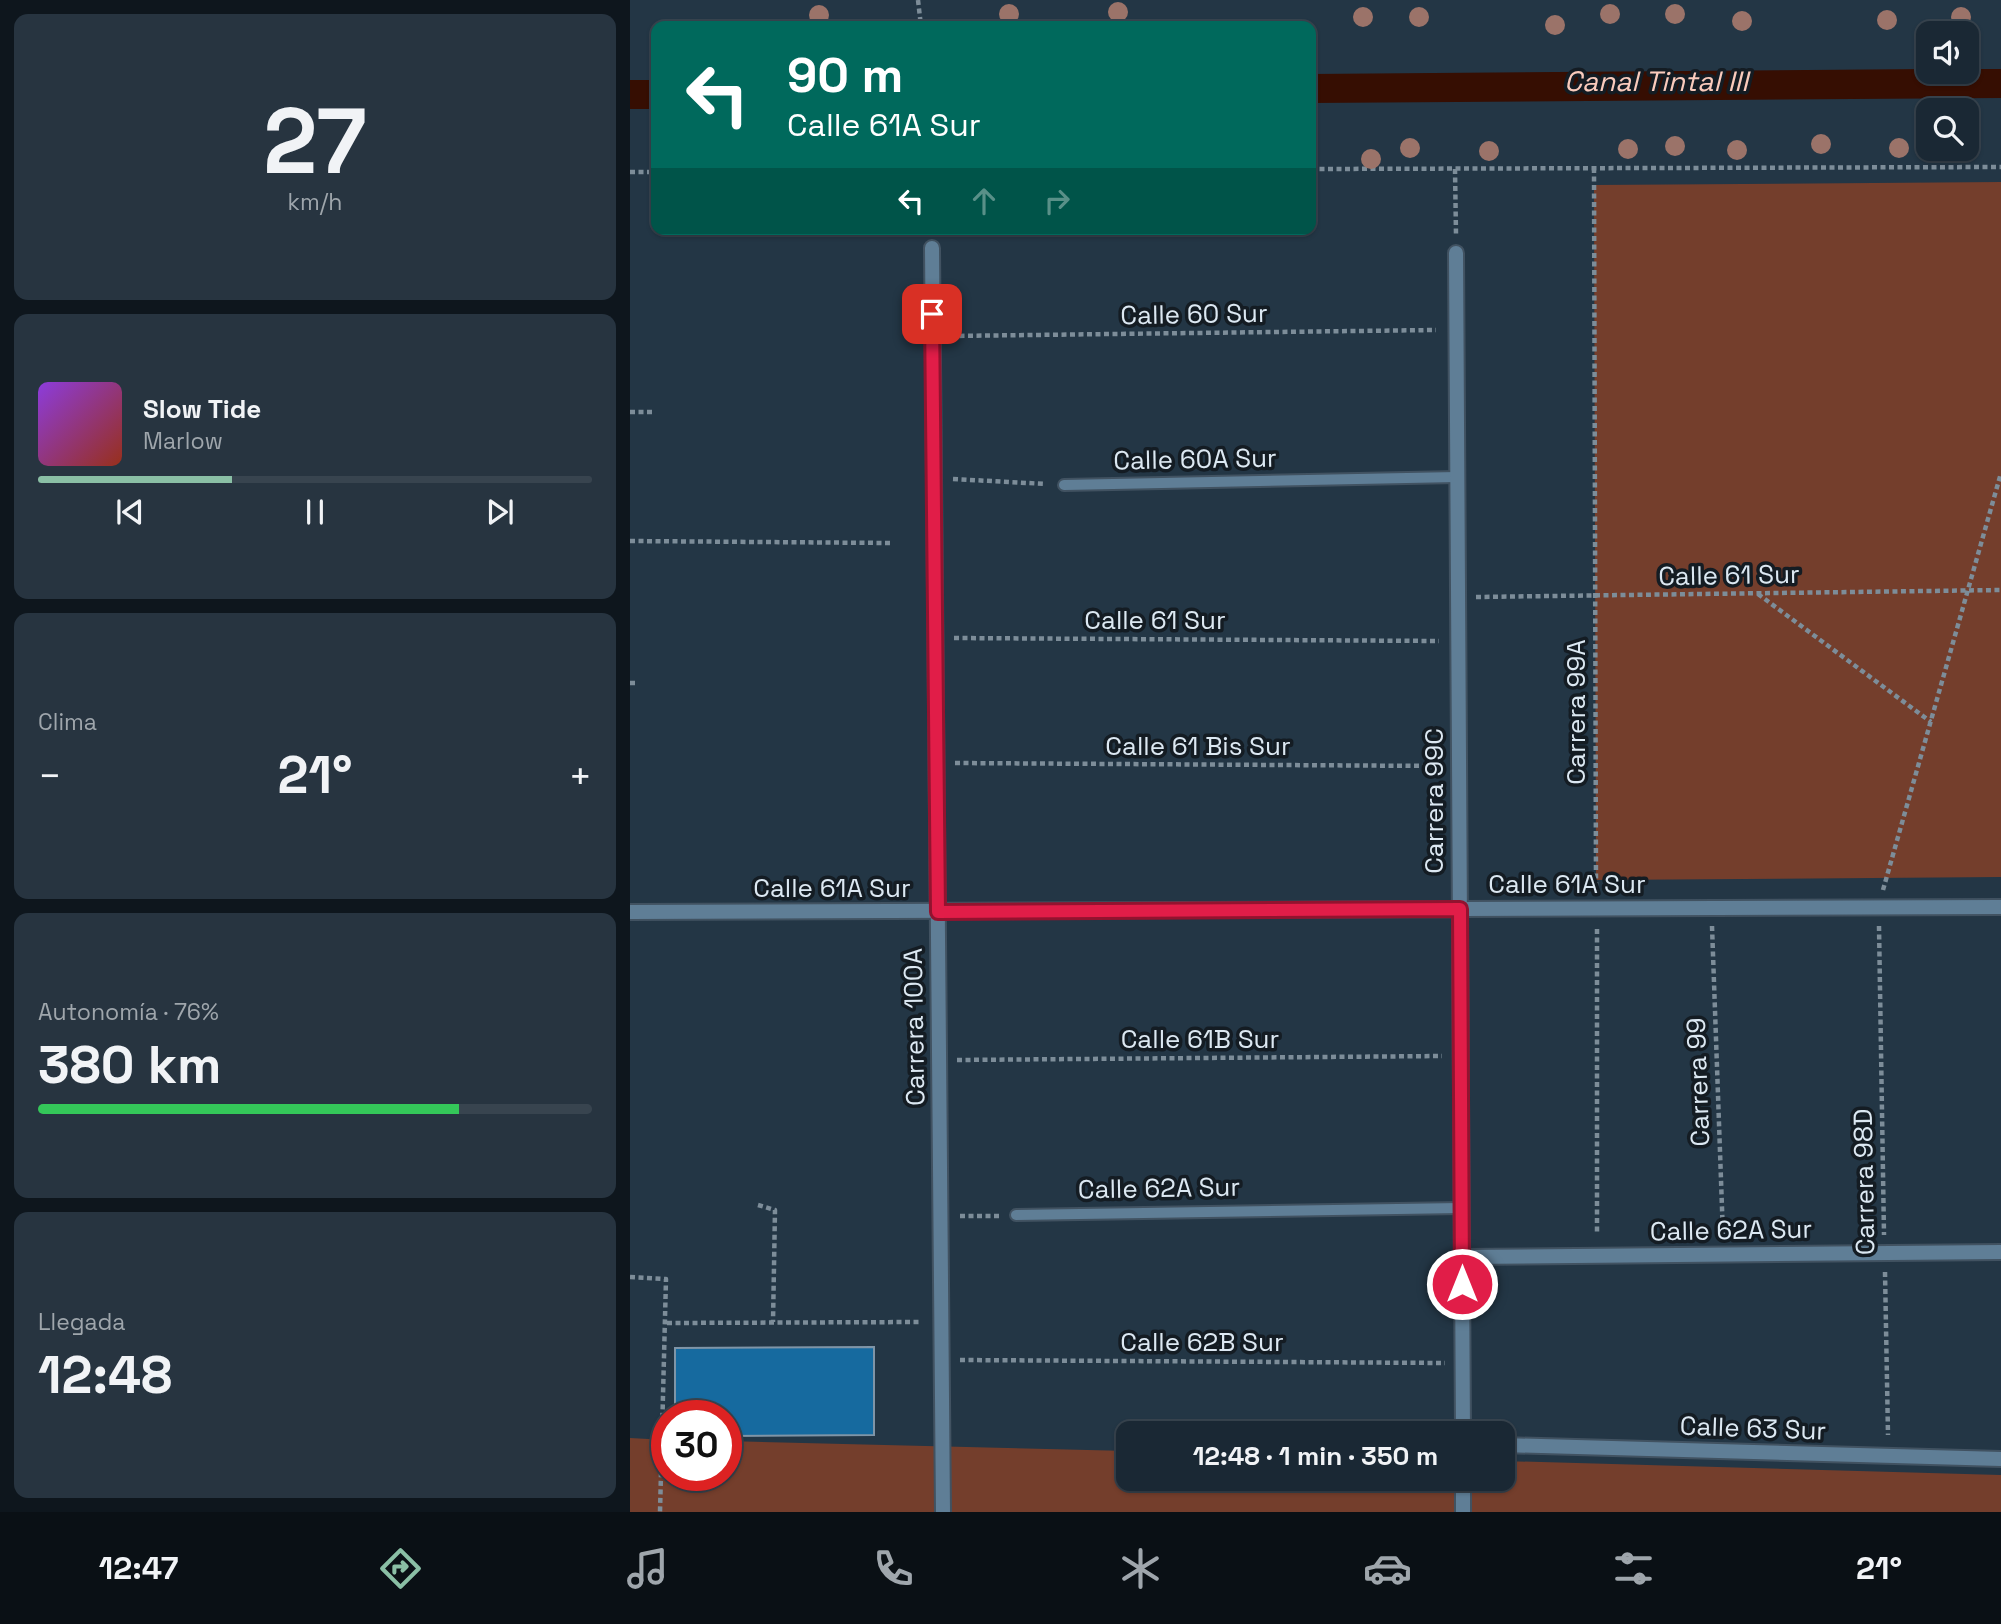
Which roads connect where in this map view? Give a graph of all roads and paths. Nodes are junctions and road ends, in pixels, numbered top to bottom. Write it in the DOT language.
graph roads {
  1 [pos="918,0"];
  2 [pos="920,21"];
  3 [pos="2001,167"];
  4 [pos="1594,168"];
  5 [pos="1316,169"];
  6 [pos="1455,169"];
  7 [pos="630,172"];
  8 [pos="651,172"];
  9 [pos="932,248"];
  10 [pos="1456,253"];
  11 [pos="1456,330"];
  12 [pos="933,336"];
  13 [pos="630,412"];
  14 [pos="652,412"];
  15 [pos="2001,473"];
  16 [pos="1457,477"];
  17 [pos="934,478"];
  18 [pos="1064,485"];
  19 [pos="630,541"];
  20 [pos="891,543"];
  21 [pos="2001,590"];
  22 [pos="1968,591"];
  23 [pos="1758,594"];
  24 [pos="1595,596"];
  25 [pos="1458,598"];
  26 [pos="936,637"];
  27 [pos="1458,641"];
  28 [pos="630,683"];
  29 [pos="638,683"];
  30 [pos="1931,722"];
  31 [pos="937,763"];
  32 [pos="1459,766"];
  33 [pos="2001,906"];
  34 [pos="1878,907"];
  35 [pos="1597,908"];
  36 [pos="1712,908"];
  37 [pos="1460,909"];
  38 [pos="630,912"];
  39 [pos="938,912"];
  40 [pos="1460,1056"];
  41 [pos="939,1060"];
  42 [pos="758,1205"];
  43 [pos="1461,1208"];
  44 [pos="1016,1215"];
  45 [pos="941,1217"];
  46 [pos="2001,1252"];
  47 [pos="1884,1253"];
  48 [pos="1723,1254"];
  49 [pos="1598,1256"];
  50 [pos="1462,1257"];
  51 [pos="630,1278"];
  52 [pos="772,1322"];
  53 [pos="942,1322"];
  54 [pos="667,1324"];
  55 [pos="942,1360"];
  56 [pos="1462,1363"];
  57 [pos="1462,1421"];
  58 [pos="1515,1445"];
  59 [pos="1888,1456"];
  60 [pos="2001,1459"];
  61 [pos="1463,1491"];
  62 [pos="660,1512"];
  63 [pos="943,1512"];
  64 [pos="1463,1512"];
  1 -- 2 [label="path"];
  3 -- 4 [label="path"];
  4 -- 6 [label="path"];
  4 -- 24 [label="path, Carrera 99A"];
  5 -- 6 [label="path"];
  6 -- 10 [label="path"];
  7 -- 8 [label="path"];
  9 -- 12 [label="street, Carrera 100A"];
  10 -- 11 [label="street, Carrera 99C"];
  11 -- 12 [label="path, Calle 60 Sur"];
  11 -- 16 [label="street, Carrera 99C"];
  12 -- 17 [label="street, Carrera 100A"];
  13 -- 14 [label="path"];
  15 -- 22 [label="path, Carrera 98D"];
  16 -- 18 [label="lane, Calle 60A Sur"];
  16 -- 25 [label="street, Carrera 99C"];
  17 -- 18 [label="path"];
  17 -- 26 [label="street, Carrera 100A"];
  19 -- 20 [label="path"];
  21 -- 22 [label="path, Calle 61 Sur"];
  22 -- 23 [label="path, Calle 61 Sur"];
  22 -- 30 [label="path, Carrera 98D"];
  23 -- 24 [label="path, Calle 61 Sur"];
  23 -- 30 [label="path"];
  24 -- 25 [label="path, Calle 61 Sur"];
  24 -- 35 [label="path, Carrera 99A"];
  25 -- 27 [label="street, Carrera 99C"];
  26 -- 27 [label="path, Calle 61 Sur"];
  26 -- 31 [label="street, Carrera 100A"];
  27 -- 32 [label="street, Carrera 99C"];
  28 -- 29 [label="path"];
  30 -- 34 [label="path, Carrera 98D"];
  31 -- 32 [label="path, Calle 61 Bis Sur"];
  31 -- 39 [label="street, Carrera 100A"];
  32 -- 37 [label="street, Carrera 99C"];
  33 -- 34 [label="street, Calle 61A Sur"];
  34 -- 36 [label="street, Calle 61A Sur"];
  34 -- 47 [label="path, Carrera 98D"];
  35 -- 36 [label="street, Calle 61A Sur"];
  35 -- 37 [label="street, Calle 61A Sur"];
  35 -- 49 [label="path, Carrera 99A"];
  36 -- 48 [label="path, Carrera 99"];
  37 -- 39 [label="street, Calle 61A Sur"];
  37 -- 40 [label="street, Carrera 99C"];
  38 -- 39 [label="street, Calle 61A Sur"];
  39 -- 41 [label="street, Carrera 100A"];
  40 -- 41 [label="path, Calle 61B Sur"];
  40 -- 43 [label="street, Carrera 99C"];
  41 -- 45 [label="street, Carrera 100A"];
  42 -- 52 [label="path"];
  43 -- 44 [label="lane, Calle 62A Sur"];
  43 -- 50 [label="street, Carrera 99C"];
  44 -- 45 [label="path"];
  45 -- 53 [label="street, Carrera 100A"];
  46 -- 47 [label="street, Calle 62A Sur"];
  47 -- 48 [label="street, Calle 62A Sur"];
  47 -- 59 [label="path, Carrera 98D"];
  48 -- 49 [label="street, Calle 62A Sur"];
  49 -- 50 [label="street, Calle 62A Sur"];
  50 -- 56 [label="street, Carrera 99C"];
  51 -- 54 [label="path"];
  52 -- 53 [label="path"];
  52 -- 54 [label="path"];
  53 -- 55 [label="street, Carrera 100A"];
  54 -- 62 [label="path"];
  55 -- 56 [label="path, Calle 62B Sur"];
  55 -- 63 [label="street, Carrera 100A"];
  56 -- 57 [label="street, Carrera 99C"];
  58 -- 59 [label="street, Calle 63 Sur"];
  59 -- 60 [label="street, Calle 63 Sur"];
  61 -- 64 [label="street"];
}
